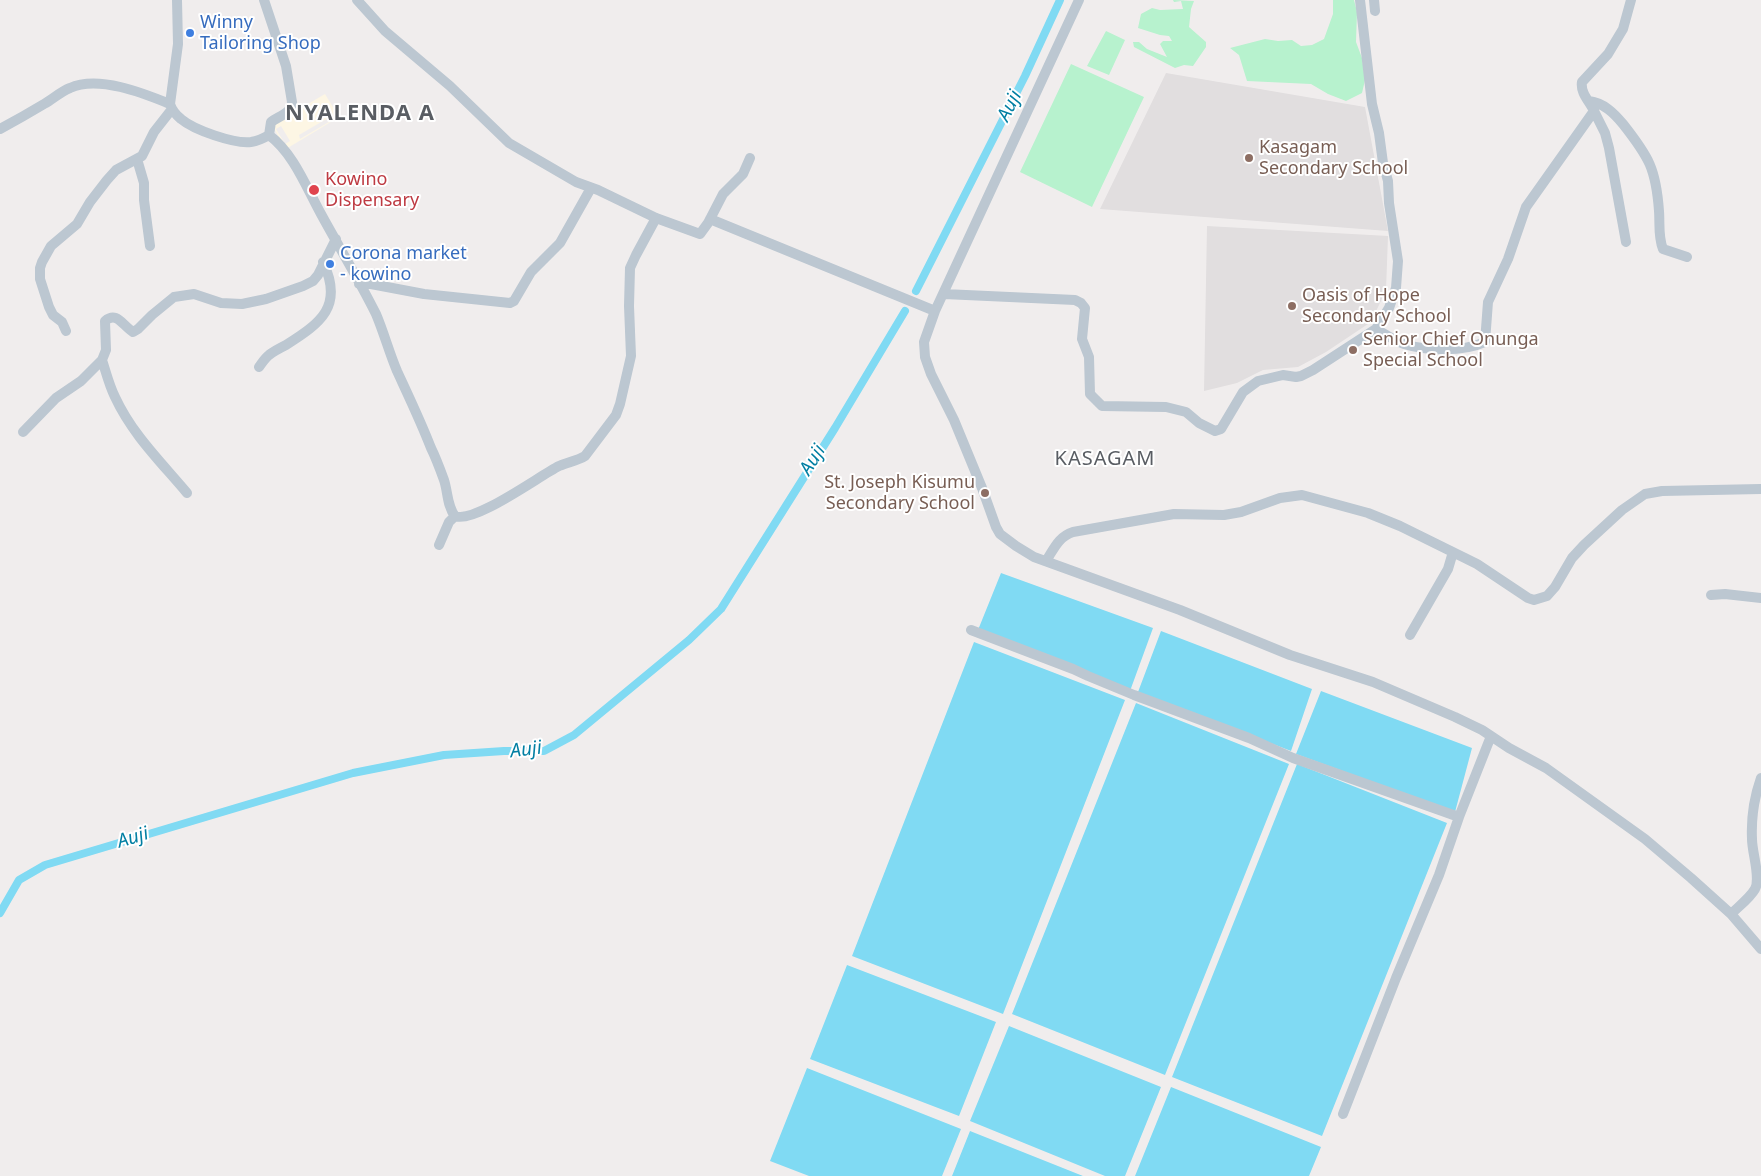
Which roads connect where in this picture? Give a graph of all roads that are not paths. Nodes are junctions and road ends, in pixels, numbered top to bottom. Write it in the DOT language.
graph roads {
  1 [pos="177,0"];
  2 [pos="264,0"];
  3 [pos="357,0"];
  4 [pos="1079,0"];
  5 [pos="1360,0"];
  6 [pos="1374,0"];
  7 [pos="1631,0"];
  8 [pos="1375,11"];
  9 [pos="1590,101"];
  10 [pos="171,106"];
  11 [pos="1594,112"];
  12 [pos="0,129"];
  13 [pos="269,135"];
  14 [pos="750,158"];
  15 [pos="137,160"];
  16 [pos="591,188"];
  17 [pos="656,218"];
  18 [pos="710,219"];
  19 [pos="336,238"];
  20 [pos="1626,242"];
  21 [pos="150,246"];
  22 [pos="1687,257"];
  23 [pos="323,262"];
  24 [pos="358,284"];
  25 [pos="944,294"];
  26 [pos="935,311"];
  27 [pos="1376,330"];
  28 [pos="66,331"];
  29 [pos="102,360"];
  30 [pos="259,367"];
  31 [pos="23,432"];
  32 [pos="1761,489"];
  33 [pos="187,493"];
  34 [pos="455,516"];
  35 [pos="439,545"];
  36 [pos="1454,552"];
  37 [pos="1046,561"];
  38 [pos="1710,595"];
  39 [pos="1761,598"];
  40 [pos="971,630"];
  41 [pos="1410,635"];
  42 [pos="1491,736"];
  43 [pos="1761,778"];
  44 [pos="1459,817"];
  45 [pos="1731,914"];
  46 [pos="1761,949"];
  47 [pos="1343,1114"];
  1 -- 10 [label="street"];
  2 -- 13 [label="street"];
  3 -- 16 [label="street"];
  4 -- 25 [label="street"];
  5 -- 27 [label="street"];
  6 -- 8 [label="street"];
  7 -- 9 [label="street"];
  9 -- 11 [label="street"];
  9 -- 22 [label="street"];
  10 -- 12 [label="street"];
  10 -- 13 [label="street"];
  10 -- 15 [label="street"];
  11 -- 20 [label="street"];
  11 -- 27 [label="street"];
  13 -- 19 [label="street"];
  14 -- 18 [label="street"];
  15 -- 21 [label="street"];
  15 -- 28 [label="street"];
  16 -- 17 [label="street"];
  16 -- 24 [label="street"];
  17 -- 18 [label="street"];
  17 -- 34 [label="street"];
  18 -- 26 [label="street"];
  19 -- 23 [label="street"];
  19 -- 24 [label="street"];
  23 -- 29 [label="street"];
  23 -- 30 [label="street"];
  24 -- 34 [label="street"];
  25 -- 26 [label="street"];
  25 -- 27 [label="street"];
  26 -- 37 [label="street"];
  29 -- 31 [label="street"];
  29 -- 33 [label="street"];
  32 -- 36 [label="street"];
  34 -- 35 [label="street"];
  36 -- 37 [label="street"];
  36 -- 41 [label="street"];
  37 -- 42 [label="street"];
  38 -- 39 [label="street"];
  40 -- 44 [label="street"];
  42 -- 44 [label="street"];
  42 -- 45 [label="street"];
  43 -- 45 [label="street"];
  44 -- 47 [label="street"];
  45 -- 46 [label="street"];
}
